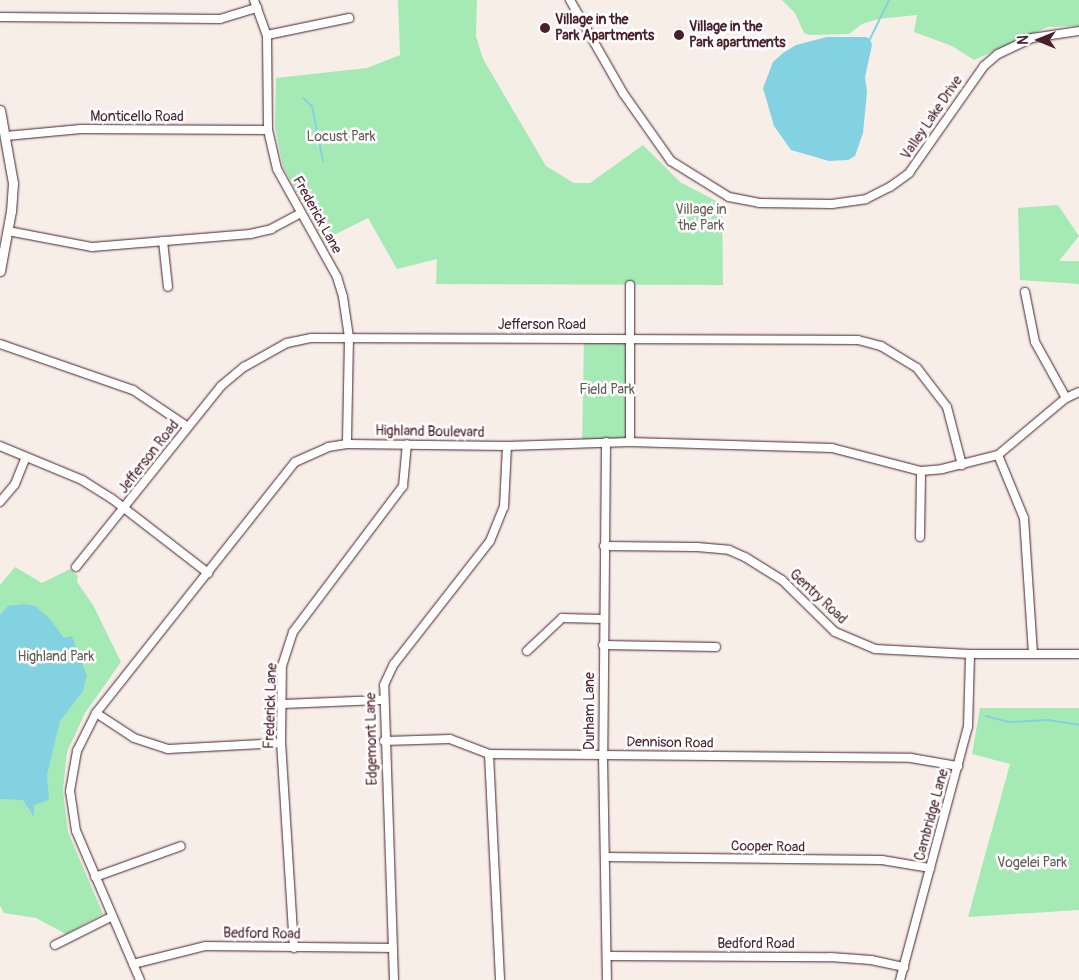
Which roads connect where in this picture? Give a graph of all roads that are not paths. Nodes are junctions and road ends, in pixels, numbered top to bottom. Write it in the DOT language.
graph roads {
  1 [pos="254,0"];
  2 [pos="570,0"];
  3 [pos="257,8"];
  4 [pos="0,18"];
  5 [pos="349,18"];
  6 [pos="1079,31"];
  7 [pos="267,35"];
  8 [pos="0,110"];
  9 [pos="268,130"];
  10 [pos="6,136"];
  11 [pos="301,213"];
  12 [pos="8,232"];
  13 [pos="163,241"];
  14 [pos="0,271"];
  15 [pos="630,285"];
  16 [pos="168,287"];
  17 [pos="1025,292"];
  18 [pos="349,337"];
  19 [pos="630,338"];
  20 [pos="0,344"];
  21 [pos="1079,392"];
  22 [pos="1066,398"];
  23 [pos="188,427"];
  24 [pos="606,442"];
  25 [pos="630,442"];
  26 [pos="347,444"];
  27 [pos="408,444"];
  28 [pos="0,446"];
  29 [pos="507,446"];
  30 [pos="998,455"];
  31 [pos="26,457"];
  32 [pos="962,465"];
  33 [pos="921,471"];
  34 [pos="0,502"];
  35 [pos="124,509"];
  36 [pos="920,537"];
  37 [pos="604,546"];
  38 [pos="76,567"];
  39 [pos="208,573"];
  40 [pos="603,618"];
  41 [pos="603,645"];
  42 [pos="716,647"];
  43 [pos="527,651"];
  44 [pos="970,654"];
  45 [pos="1033,654"];
  46 [pos="1079,654"];
  47 [pos="382,700"];
  48 [pos="281,704"];
  49 [pos="96,713"];
  50 [pos="384,741"];
  51 [pos="281,743"];
  52 [pos="489,754"];
  53 [pos="603,755"];
  54 [pos="958,766"];
  55 [pos="181,846"];
  56 [pos="605,857"];
  57 [pos="930,868"];
  58 [pos="95,877"];
  59 [pos="111,917"];
  60 [pos="55,945"];
  61 [pos="294,948"];
  62 [pos="393,948"];
  63 [pos="607,956"];
  64 [pos="133,964"];
  65 [pos="904,967"];
  66 [pos="140,980"];
  67 [pos="394,980"];
  68 [pos="500,980"];
  69 [pos="607,980"];
  70 [pos="900,980"];
  1 -- 3 [label="street, Frederick Lane"];
  2 -- 6 [label="street, Valley Lake Drive"];
  3 -- 4 [label="street"];
  3 -- 7 [label="street, Frederick Lane"];
  5 -- 7 [label="street"];
  7 -- 9 [label="street, Frederick Lane"];
  8 -- 10 [label="street"];
  9 -- 10 [label="street, Monticello Road"];
  9 -- 11 [label="street, Frederick Lane"];
  10 -- 12 [label="street"];
  11 -- 13 [label="street"];
  11 -- 18 [label="street, Frederick Lane"];
  12 -- 13 [label="street"];
  12 -- 14 [label="street"];
  13 -- 16 [label="street"];
  15 -- 19 [label="street"];
  17 -- 22 [label="street"];
  18 -- 19 [label="street, Jefferson Road"];
  18 -- 23 [label="street, Jefferson Road"];
  18 -- 26 [label="street, Frederick Lane"];
  19 -- 25 [label="street"];
  19 -- 32 [label="street, Jefferson Road"];
  20 -- 23 [label="street"];
  21 -- 22 [label="street, Highland Boulevard"];
  22 -- 30 [label="street, Highland Boulevard"];
  23 -- 35 [label="street, Jefferson Road"];
  24 -- 25 [label="street, Highland Boulevard"];
  24 -- 29 [label="street, Highland Boulevard"];
  24 -- 37 [label="street, Durham Lane"];
  25 -- 33 [label="street, Highland Boulevard"];
  26 -- 27 [label="street, Highland Boulevard"];
  26 -- 39 [label="street, Highland Boulevard"];
  27 -- 29 [label="street, Highland Boulevard"];
  27 -- 48 [label="street, Frederick Lane"];
  28 -- 31 [label="street"];
  29 -- 47 [label="street, Edgemont Lane"];
  30 -- 32 [label="street, Highland Boulevard"];
  30 -- 45 [label="street"];
  31 -- 34 [label="street"];
  31 -- 35 [label="street"];
  32 -- 33 [label="street, Highland Boulevard"];
  33 -- 36 [label="street"];
  35 -- 38 [label="street, Jefferson Road"];
  35 -- 39 [label="street"];
  37 -- 40 [label="street, Durham Lane"];
  37 -- 44 [label="street, Gentry Road"];
  39 -- 49 [label="street, Highland Boulevard"];
  40 -- 41 [label="street, Durham Lane"];
  40 -- 43 [label="street"];
  41 -- 42 [label="street"];
  41 -- 53 [label="street, Durham Lane"];
  44 -- 45 [label="street, Gentry Road"];
  44 -- 54 [label="street, Cambridge Lane"];
  45 -- 46 [label="street, Gentry Road"];
  47 -- 48 [label="street"];
  47 -- 50 [label="street, Edgemont Lane"];
  48 -- 51 [label="street, Frederick Lane"];
  49 -- 51 [label="street"];
  49 -- 58 [label="street, Highland Boulevard"];
  50 -- 52 [label="street, Dennison Road"];
  50 -- 62 [label="street, Edgemont Lane"];
  51 -- 61 [label="street, Frederick Lane"];
  52 -- 53 [label="street, Dennison Road"];
  52 -- 68 [label="street"];
  53 -- 54 [label="street, Dennison Road"];
  53 -- 56 [label="street, Durham Lane"];
  54 -- 57 [label="street, Cambridge Lane"];
  55 -- 58 [label="street"];
  56 -- 57 [label="street, Cooper Road"];
  56 -- 63 [label="street, Durham Lane"];
  57 -- 65 [label="street, Cambridge Lane"];
  58 -- 59 [label="street, Highland Boulevard"];
  59 -- 60 [label="street"];
  59 -- 64 [label="street, Highland Boulevard"];
  61 -- 62 [label="street, Bedford Road"];
  61 -- 64 [label="street, Bedford Road"];
  62 -- 67 [label="street, Edgemont Lane"];
  63 -- 65 [label="street, Bedford Road"];
  63 -- 69 [label="street, Durham Lane"];
  64 -- 66 [label="street, Highland Boulevard"];
  65 -- 70 [label="street, Cambridge Lane"];
}
